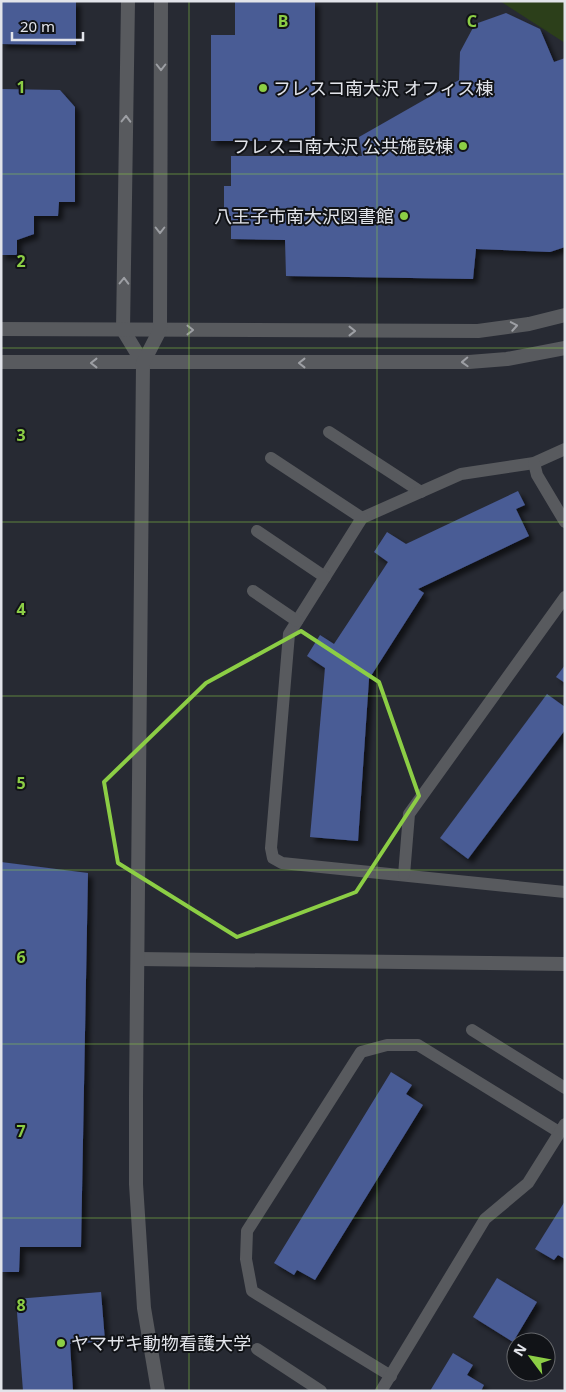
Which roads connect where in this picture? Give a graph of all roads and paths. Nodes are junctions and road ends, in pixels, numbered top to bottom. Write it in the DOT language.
graph roads {
  1 [pos="128,1"];
  2 [pos="161,1"];
  3 [pos="565,316"];
  4 [pos="1,329"];
  5 [pos="123,330"];
  6 [pos="160,330"];
  7 [pos="565,348"];
  8 [pos="1,362"];
  9 [pos="143,363"];
  10 [pos="329,432"];
  11 [pos="565,449"];
  12 [pos="271,458"];
  13 [pos="534,463"];
  14 [pos="420,492"];
  15 [pos="362,518"];
  16 [pos="565,522"];
  17 [pos="257,531"];
  18 [pos="325,577"];
  19 [pos="253,591"];
  20 [pos="565,597"];
  21 [pos="297,621"];
  22 [pos="404,875"];
  23 [pos="565,892"];
  24 [pos="138,959"];
  25 [pos="565,964"];
  26 [pos="472,1030"];
  27 [pos="565,1088"];
  28 [pos="562,1128"];
  29 [pos="257,1349"];
  30 [pos="390,1376"];
  31 [pos="158,1391"];
  32 [pos="321,1391"];
  33 [pos="381,1391"];
  5 -- 1 [label="street, one-way"];
  2 -- 6 [label="street, one-way"];
  6 -- 3 [label="street, one-way"];
  4 -- 5 [label="street"];
  5 -- 6 [label="street"];
  5 -- 9 [label="street"];
  6 -- 9 [label="street"];
  7 -- 9 [label="street, one-way"];
  9 -- 8 [label="street, one-way"];
  9 -- 24 [label="street"];
  10 -- 14 [label="lane"];
  11 -- 13 [label="lane"];
  12 -- 15 [label="lane"];
  13 -- 14 [label="lane"];
  13 -- 16 [label="lane"];
  14 -- 15 [label="lane"];
  15 -- 18 [label="lane"];
  17 -- 18 [label="lane"];
  18 -- 21 [label="lane"];
  19 -- 21 [label="lane"];
  20 -- 22 [label="lane"];
  21 -- 22 [label="lane"];
  22 -- 23 [label="lane"];
  24 -- 25 [label="street"];
  24 -- 31 [label="street"];
  26 -- 27 [label="lane"];
  28 -- 30 [label="lane"];
  28 -- 30 [label="lane"];
  29 -- 32 [label="lane"];
  30 -- 33 [label="lane"];
}
